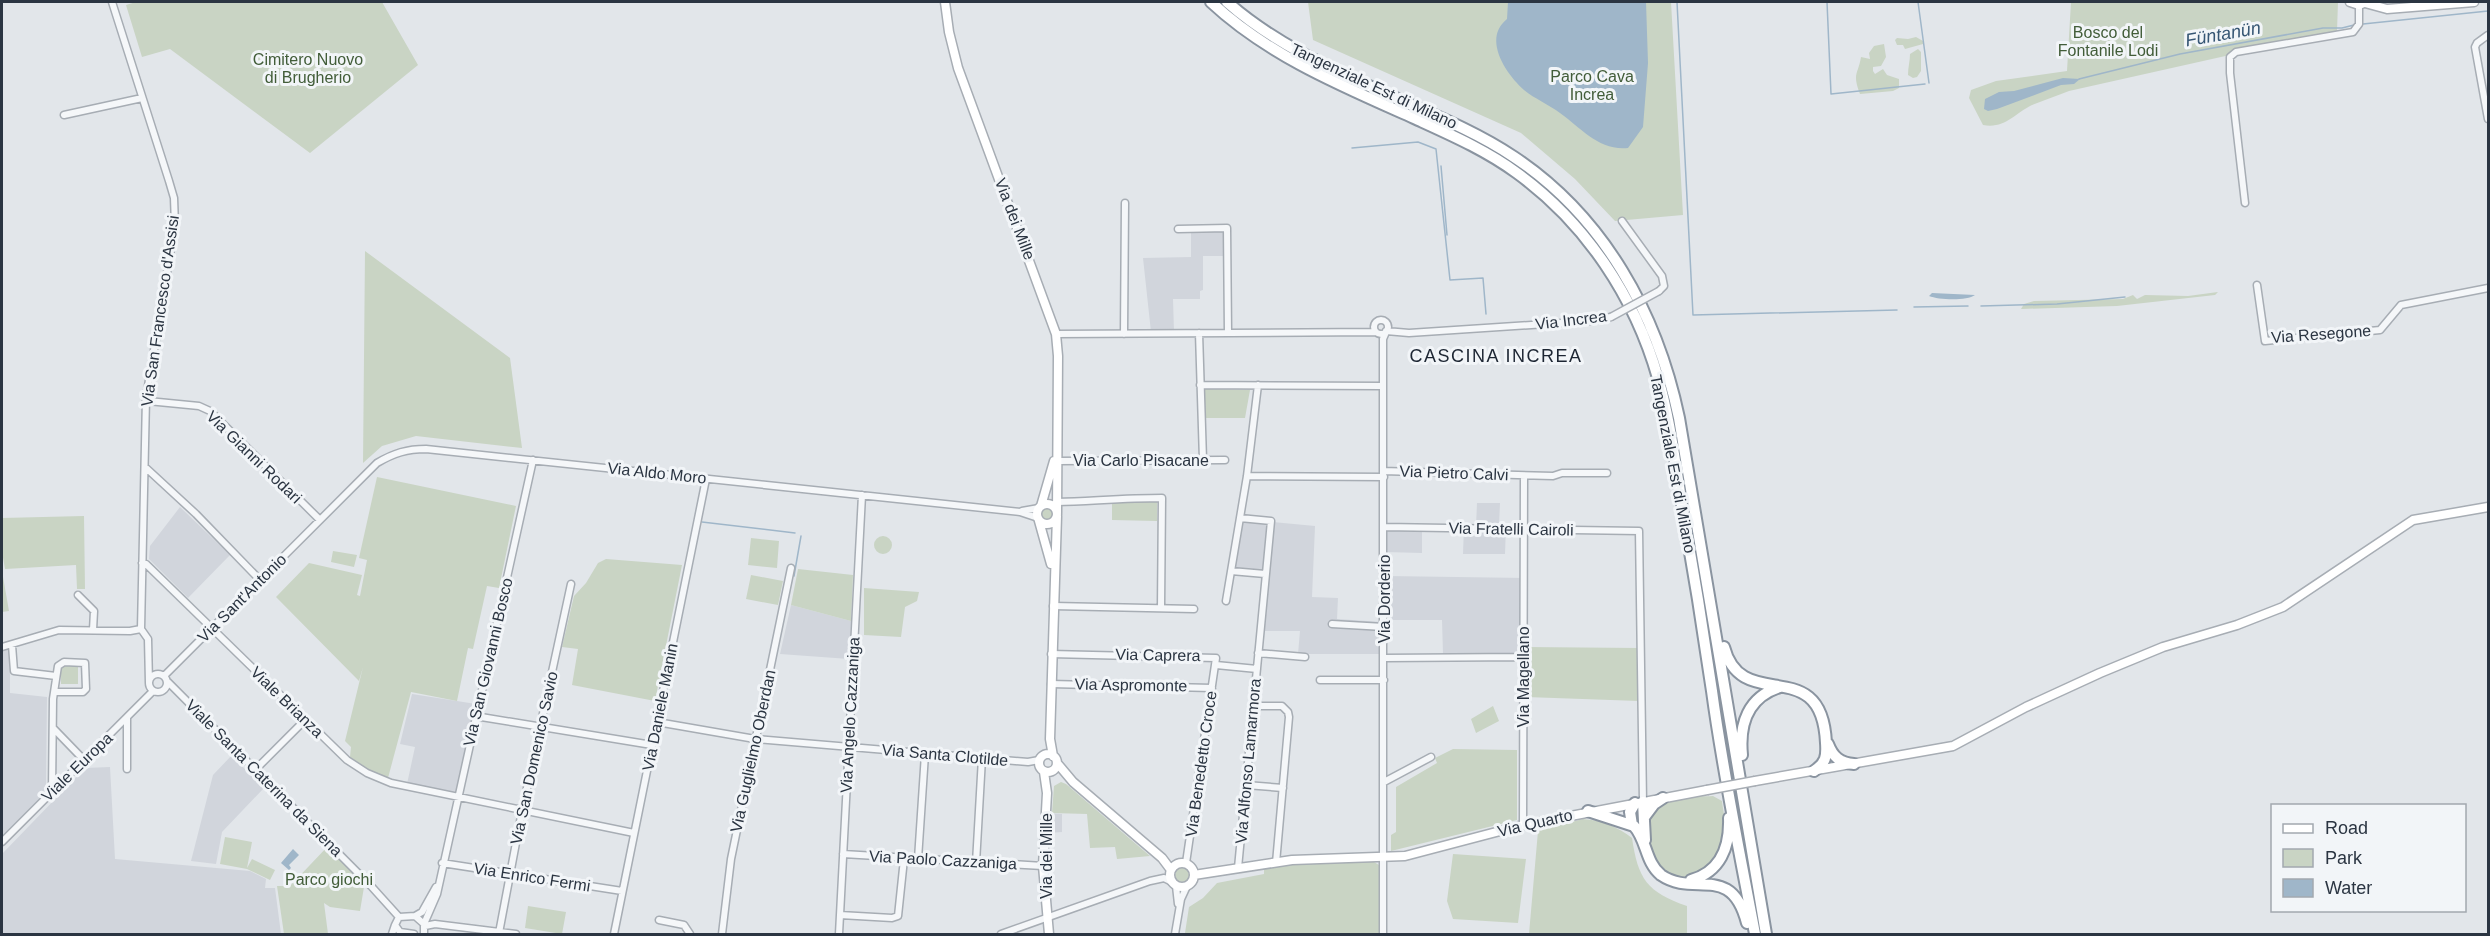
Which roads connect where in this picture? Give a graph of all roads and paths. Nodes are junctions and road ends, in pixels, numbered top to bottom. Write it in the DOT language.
graph roads {
  1 [pos="112,2"];
  2 [pos="945,2"];
  3 [pos="1211,2"];
  4 [pos="1227,2"];
  5 [pos="2375,2"];
  6 [pos="2434,2"];
  7 [pos="2475,2"];
  8 [pos="2360,3"];
  9 [pos="2488,35"];
  10 [pos="142,98"];
  11 [pos="64,115"];
  12 [pos="2488,119"];
  13 [pos="1125,203"];
  14 [pos="2245,203"];
  15 [pos="1622,221"];
  16 [pos="1178,229"];
  17 [pos="2257,285"];
  18 [pos="2488,288"];
  19 [pos="1382,331"];
  20 [pos="1199,333"];
  21 [pos="1228,333"];
  22 [pos="1056,334"];
  23 [pos="1124,334"];
  24 [pos="1200,385"];
  25 [pos="1258,385"];
  26 [pos="1383,386"];
  27 [pos="147,401"];
  28 [pos="1057,440"];
  29 [pos="533,460"];
  30 [pos="1058,460"];
  31 [pos="1203,460"];
  32 [pos="1226,460"];
  33 [pos="145,467"];
  34 [pos="1607,473"];
  35 [pos="1383,474"];
  36 [pos="1247,476"];
  37 [pos="1524,476"];
  38 [pos="706,478"];
  39 [pos="862,495"];
  40 [pos="1057,502"];
  41 [pos="1040,507"];
  42 [pos="2488,507"];
  43 [pos="1020,512"];
  44 [pos="1057,514"];
  45 [pos="1240,518"];
  46 [pos="320,520"];
  47 [pos="1038,520"];
  48 [pos="1384,527"];
  49 [pos="1525,528"];
  50 [pos="142,563"];
  51 [pos="791,568"];
  52 [pos="1231,571"];
  53 [pos="1265,574"];
  54 [pos="260,580"];
  55 [pos="1707,580"];
  56 [pos="571,584"];
  57 [pos="1053,588"];
  58 [pos="78,595"];
  59 [pos="1226,602"];
  60 [pos="1053,606"];
  61 [pos="1161,608"];
  62 [pos="1194,609"];
  63 [pos="1332,624"];
  64 [pos="1384,627"];
  65 [pos="141,629"];
  66 [pos="211,629"];
  67 [pos="93,630"];
  68 [pos="12,645"];
  69 [pos="2,646"];
  70 [pos="1258,653"];
  71 [pos="1052,654"];
  72 [pos="1305,657"];
  73 [pos="1522,657"];
  74 [pos="1384,658"];
  75 [pos="148,665"];
  76 [pos="1216,665"];
  77 [pos="1257,669"];
  78 [pos="156,674"];
  79 [pos="57,676"];
  80 [pos="166,679"];
  81 [pos="1320,680"];
  82 [pos="1384,680"];
  83 [pos="149,683"];
  84 [pos="1051,684"];
  85 [pos="1782,687"];
  86 [pos="1212,688"];
  87 [pos="172,689"];
  88 [pos="153,691"];
  89 [pos="55,692"];
  90 [pos="162,692"];
  91 [pos="1712,696"];
  92 [pos="1253,706"];
  93 [pos="475,716"];
  94 [pos="127,718"];
  95 [pos="305,720"];
  96 [pos="657,722"];
  97 [pos="52,728"];
  98 [pos="541,728"];
  99 [pos="755,739"];
  100 [pos="652,745"];
  101 [pos="849,747"];
  102 [pos="925,754"];
  103 [pos="1431,757"];
  104 [pos="982,758"];
  105 [pos="84,760"];
  106 [pos="1831,762"];
  107 [pos="1859,763"];
  108 [pos="1047,764"];
  109 [pos="127,769"];
  110 [pos="256,769"];
  111 [pos="1814,771"];
  112 [pos="1384,782"];
  113 [pos="1246,784"];
  114 [pos="1283,788"];
  115 [pos="52,791"];
  116 [pos="1743,794"];
  117 [pos="457,798"];
  118 [pos="1663,798"];
  119 [pos="1639,802"];
  120 [pos="522,811"];
  121 [pos="1588,811"];
  122 [pos="1644,819"];
  123 [pos="1523,825"];
  124 [pos="1632,825"];
  125 [pos="634,833"];
  126 [pos="2,842"];
  127 [pos="1645,849"];
  128 [pos="843,854"];
  129 [pos="1162,858"];
  130 [pos="1384,858"];
  131 [pos="904,859"];
  132 [pos="918,859"];
  133 [pos="442,863"];
  134 [pos="975,863"];
  135 [pos="1184,863"];
  136 [pos="1276,863"];
  137 [pos="1043,866"];
  138 [pos="1238,868"];
  139 [pos="1171,870"];
  140 [pos="1194,872"];
  141 [pos="510,874"];
  142 [pos="1681,882"];
  143 [pos="1174,884"];
  144 [pos="1187,886"];
  145 [pos="437,887"];
  146 [pos="622,891"];
  147 [pos="1178,911"];
  148 [pos="840,915"];
  149 [pos="415,916"];
  150 [pos="399,917"];
  151 [pos="659,920"];
  152 [pos="1047,920"];
  153 [pos="395,925"];
  154 [pos="424,929"];
  155 [pos="499,933"];
  156 [pos="392,934"];
  157 [pos="416,934"];
  158 [pos="516,934"];
  159 [pos="614,934"];
  160 [pos="690,934"];
  161 [pos="722,934"];
  162 [pos="839,934"];
  163 [pos="1001,934"];
  164 [pos="1048,934"];
  165 [pos="1175,934"];
  166 [pos="1383,934"];
  167 [pos="1749,934"];
  168 [pos="1755,934"];
  169 [pos="1766,934"];
  1 -- 10 [label="street, Via San Francesco d'Assisi"];
  2 -- 22 [label="street, Via dei Mille"];
  3 -- 91 [label="highway, Tangenziale Est di Milano"];
  4 -- 55 [label="highway, Tangenziale Est di Milano"];
  5 -- 6 [label="street"];
  7 -- 8 [label="street"];
  8 -- 14 [label="street"];
  9 -- 12 [label="street"];
  10 -- 11 [label="street"];
  10 -- 27 [label="street, Via San Francesco d'Assisi"];
  13 -- 23 [label="street"];
  15 -- 19 [label="street, Via Increa, bridge"];
  16 -- 21 [label="street"];
  17 -- 18 [label="street, Via Resegone"];
  19 -- 21 [label="street, Via Increa"];
  19 -- 26 [label="street, Via Dorderio"];
  20 -- 21 [label="street, Via Increa"];
  20 -- 23 [label="street, Via Increa"];
  20 -- 24 [label="street"];
  22 -- 23 [label="street, Via Increa"];
  22 -- 28 [label="street, Via dei Mille"];
  24 -- 25 [label="street"];
  24 -- 31 [label="street"];
  25 -- 26 [label="street"];
  25 -- 36 [label="street"];
  26 -- 35 [label="street, Via Dorderio"];
  27 -- 33 [label="street, Via San Francesco d'Assisi"];
  27 -- 46 [label="street, Via Gianni Rodari"];
  28 -- 30 [label="street, Via dei Mille"];
  28 -- 41 [label="street, Via dei Mille"];
  29 -- 38 [label="street, Via Aldo Moro"];
  29 -- 46 [label="street, Via Aldo Moro"];
  29 -- 93 [label="street, Via San Giovanni Bosco"];
  30 -- 31 [label="street, Via Carlo Pisacane"];
  30 -- 40 [label="street, Via dei Mille"];
  31 -- 32 [label="street, Via Carlo Pisacane"];
  33 -- 50 [label="street, Via San Francesco d'Assisi"];
  33 -- 54 [label="street"];
  34 -- 37 [label="street, Via Pietro Calvi"];
  35 -- 36 [label="street, Via Pietro Calvi"];
  35 -- 37 [label="street, Via Pietro Calvi"];
  35 -- 48 [label="street, Via Dorderio"];
  36 -- 45 [label="street"];
  37 -- 49 [label="street, Via Pietro Calvi"];
  38 -- 39 [label="street, Via Aldo Moro"];
  38 -- 96 [label="street, Via Daniele Manin"];
  39 -- 43 [label="street, Via Aldo Moro"];
  39 -- 101 [label="street, Via Angelo Cazzaniga"];
  40 -- 44 [label="street, Via dei Mille"];
  40 -- 61 [label="street"];
  41 -- 43 [label="street, Via Aldo Moro"];
  41 -- 44 [label="street"];
  41 -- 47 [label="street"];
  42 -- 107 [label="street"];
  43 -- 47 [label="street, Via Aldo Moro"];
  44 -- 47 [label="street"];
  44 -- 57 [label="street, Via dei Mille"];
  45 -- 52 [label="street"];
  45 -- 53 [label="street, Via Alfonso Lamarmora"];
  46 -- 54 [label="street, Via Sant'Antonio"];
  47 -- 57 [label="street, Via dei Mille"];
  48 -- 49 [label="street, Via Fratelli Cairoli"];
  48 -- 64 [label="street, Via Dorderio"];
  49 -- 73 [label="street, Via Magellano"];
  49 -- 119 [label="street, Via Fratelli Cairoli"];
  50 -- 65 [label="street, Via San Francesco d'Assisi"];
  50 -- 66 [label="street, Viale Brianza"];
  51 -- 99 [label="street, Via Guglielmo Oberdan"];
  52 -- 53 [label="street"];
  52 -- 59 [label="street"];
  53 -- 70 [label="street, Via Alfonso Lamarmora"];
  54 -- 66 [label="street, Via Sant'Antonio"];
  55 -- 85 [label="highway"];
  55 -- 116 [label="highway, Tangenziale Est di Milano"];
  56 -- 98 [label="street, Via San Domenico Savio"];
  57 -- 60 [label="street, Via dei Mille"];
  58 -- 67 [label="street"];
  60 -- 61 [label="street"];
  60 -- 71 [label="street, Via dei Mille"];
  61 -- 62 [label="street"];
  63 -- 64 [label="street"];
  64 -- 74 [label="street, Via Dorderio"];
  65 -- 67 [label="street"];
  65 -- 75 [label="street, Via San Francesco d'Assisi"];
  66 -- 80 [label="street, Via Sant'Antonio"];
  66 -- 95 [label="street, Viale Brianza"];
  67 -- 68 [label="street"];
  68 -- 69 [label="street"];
  68 -- 79 [label="street"];
  70 -- 72 [label="street"];
  70 -- 77 [label="street, Via Alfonso Lamarmora"];
  71 -- 76 [label="street, Via Caprera"];
  71 -- 84 [label="street, Via dei Mille"];
  73 -- 74 [label="street"];
  73 -- 123 [label="street, Via Magellano"];
  74 -- 82 [label="street, Via Dorderio"];
  75 -- 78 [label="street"];
  75 -- 83 [label="street, Via San Francesco d'Assisi"];
  76 -- 77 [label="street, Via Caprera"];
  76 -- 86 [label="street, Via Benedetto Croce"];
  77 -- 92 [label="street, Via Alfonso Lamarmora"];
  78 -- 80 [label="street"];
  78 -- 83 [label="street"];
  79 -- 89 [label="street"];
  79 -- 89 [label="street"];
  80 -- 87 [label="street, Viale Santa Caterina da Siena"];
  80 -- 90 [label="street"];
  81 -- 82 [label="street"];
  82 -- 112 [label="street, Via Dorderio"];
  83 -- 88 [label="street"];
  84 -- 86 [label="street, Via Aspromonte"];
  84 -- 108 [label="street, Via dei Mille"];
  85 -- 106 [label="highway"];
  85 -- 116 [label="highway"];
  86 -- 135 [label="street, Via Benedetto Croce"];
  87 -- 90 [label="street, Viale Santa Caterina da Siena"];
  87 -- 110 [label="street, Viale Santa Caterina da Siena"];
  88 -- 90 [label="street"];
  88 -- 94 [label="street, Viale Europa"];
  89 -- 97 [label="street"];
  91 -- 142 [label="highway"];
  91 -- 168 [label="highway, Tangenziale Est di Milano"];
  92 -- 113 [label="street, Via Alfonso Lamarmora"];
  92 -- 114 [label="street"];
  93 -- 98 [label="street"];
  93 -- 117 [label="street, Via San Giovanni Bosco"];
  94 -- 105 [label="street, Viale Europa"];
  94 -- 109 [label="street"];
  95 -- 110 [label="street"];
  95 -- 117 [label="street, Viale Brianza"];
  96 -- 99 [label="street, Via Santa Clotilde"];
  96 -- 100 [label="street, Via Daniele Manin"];
  97 -- 105 [label="street"];
  97 -- 115 [label="street"];
  98 -- 100 [label="street"];
  98 -- 120 [label="street, Via San Domenico Savio"];
  99 -- 101 [label="street, Via Santa Clotilde"];
  99 -- 161 [label="street, Via Guglielmo Oberdan"];
  100 -- 125 [label="street, Via Daniele Manin"];
  101 -- 102 [label="street, Via Santa Clotilde"];
  101 -- 128 [label="street, Via Angelo Cazzaniga"];
  102 -- 104 [label="street, Via Santa Clotilde"];
  102 -- 132 [label="street"];
  103 -- 112 [label="street"];
  104 -- 108 [label="street, Via Santa Clotilde"];
  104 -- 134 [label="street"];
  105 -- 115 [label="street, Viale Europa"];
  106 -- 107 [label="highway"];
  106 -- 111 [label="highway"];
  108 -- 129 [label="street"];
  108 -- 137 [label="street, Via dei Mille"];
  110 -- 150 [label="street, Viale Santa Caterina da Siena"];
  111 -- 118 [label="street, Via Quarto, bridge"];
  112 -- 130 [label="street, Via Dorderio"];
  113 -- 114 [label="street"];
  113 -- 138 [label="street, Via Alfonso Lamarmora"];
  114 -- 136 [label="street"];
  115 -- 126 [label="street, Viale Europa"];
  116 -- 169 [label="highway, Tangenziale Est di Milano"];
  117 -- 120 [label="street, Viale Brianza"];
  117 -- 133 [label="street, Via San Giovanni Bosco"];
  118 -- 119 [label="street, Via Quarto"];
  118 -- 122 [label="highway"];
  119 -- 121 [label="street, Via Quarto"];
  119 -- 122 [label="highway"];
  119 -- 124 [label="highway"];
  120 -- 125 [label="street, Viale Brianza"];
  120 -- 141 [label="street, Via San Domenico Savio"];
  121 -- 123 [label="street, Via Quarto"];
  121 -- 124 [label="highway"];
  122 -- 127 [label="highway"];
  123 -- 130 [label="street, Via Quarto"];
  124 -- 127 [label="highway"];
  125 -- 146 [label="street, Via Daniele Manin"];
  127 -- 142 [label="highway"];
  128 -- 131 [label="street, Via Paolo Cazzaniga"];
  128 -- 148 [label="street, Via Angelo Cazzaniga"];
  129 -- 135 [label="street"];
  129 -- 139 [label="street"];
  130 -- 136 [label="street, Via Quarto"];
  130 -- 166 [label="street, Via Dorderio"];
  131 -- 132 [label="street, Via Paolo Cazzaniga"];
  131 -- 148 [label="street"];
  132 -- 134 [label="street, Via Paolo Cazzaniga"];
  133 -- 141 [label="street, Via Enrico Fermi"];
  133 -- 145 [label="street, Via San Giovanni Bosco"];
  134 -- 137 [label="street, Via Paolo Cazzaniga"];
  135 -- 139 [label="street"];
  135 -- 140 [label="street"];
  136 -- 138 [label="street, Via Quarto"];
  137 -- 152 [label="street, Via dei Mille"];
  138 -- 140 [label="street, Via Quarto"];
  139 -- 143 [label="street"];
  140 -- 144 [label="street"];
  141 -- 146 [label="street, Via Enrico Fermi"];
  141 -- 155 [label="street, Via San Domenico Savio"];
  142 -- 167 [label="highway"];
  143 -- 144 [label="street"];
  143 -- 147 [label="street"];
  143 -- 152 [label="street"];
  144 -- 147 [label="street"];
  145 -- 149 [label="street"];
  145 -- 154 [label="street"];
  146 -- 159 [label="street, Via Daniele Manin"];
  147 -- 165 [label="street"];
  148 -- 162 [label="street, Via Angelo Cazzaniga"];
  149 -- 150 [label="street"];
  149 -- 154 [label="street"];
  150 -- 153 [label="street"];
  151 -- 160 [label="street"];
  152 -- 163 [label="street"];
  152 -- 164 [label="street, Via dei Mille"];
  153 -- 156 [label="street"];
  153 -- 157 [label="street"];
  154 -- 155 [label="street"];
  154 -- 157 [label="street"];
  155 -- 158 [label="street"];
}
